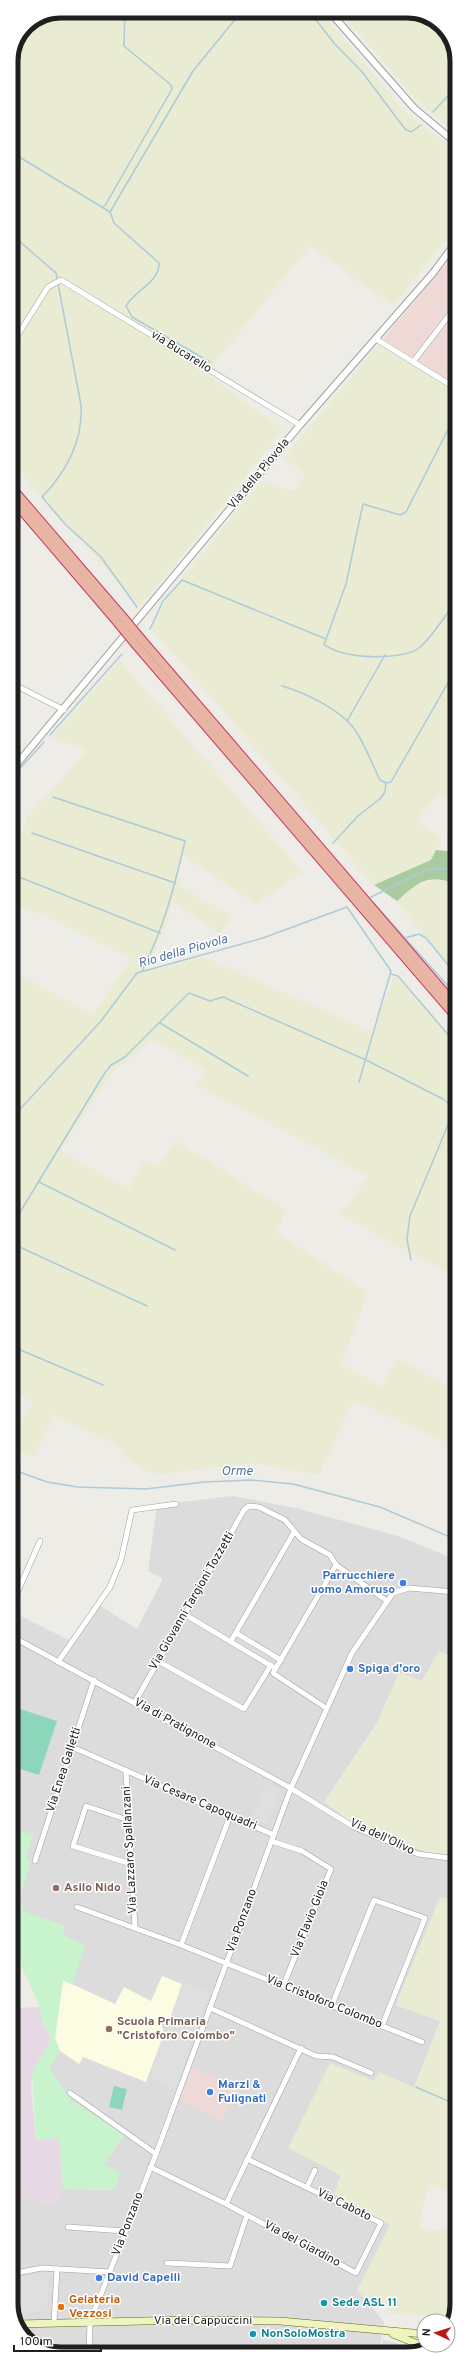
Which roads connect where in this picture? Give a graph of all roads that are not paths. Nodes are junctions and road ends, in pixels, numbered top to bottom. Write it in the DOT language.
graph roads {
  1 [pos="335,18"];
  2 [pos="450,138"];
  3 [pos="450,250"];
  4 [pos="450,314"];
  5 [pos="18,335"];
  6 [pos="376,340"];
  7 [pos="413,362"];
  8 [pos="450,385"];
  9 [pos="300,425"];
  10 [pos="18,496"];
  11 [pos="18,506"];
  12 [pos="120,620"];
  13 [pos="139,642"];
  14 [pos="18,687"];
  15 [pos="64,710"];
  16 [pos="18,763"];
  17 [pos="450,999"];
  18 [pos="450,1010"];
  19 [pos="176,1504"];
  20 [pos="294,1532"];
  21 [pos="40,1541"];
  22 [pos="336,1565"];
  23 [pos="18,1591"];
  24 [pos="450,1591"];
  25 [pos="388,1601"];
  26 [pos="184,1614"];
  27 [pos="236,1632"];
  28 [pos="18,1640"];
  29 [pos="231,1641"];
  30 [pos="281,1660"];
  31 [pos="158,1661"];
  32 [pos="58,1662"];
  33 [pos="273,1667"];
  34 [pos="94,1680"];
  35 [pos="136,1702"];
  36 [pos="326,1708"];
  37 [pos="72,1747"];
  38 [pos="126,1771"];
  39 [pos="291,1788"];
  40 [pos="230,1816"];
  41 [pos="128,1820"];
  42 [pos="274,1835"];
  43 [pos="272,1840"];
  44 [pos="450,1858"];
  45 [pos="35,1861"];
  46 [pos="131,1864"];
  47 [pos="77,1907"];
  48 [pos="135,1928"];
  49 [pos="181,1945"];
  50 [pos="226,1963"];
  51 [pos="283,1986"];
  52 [pos="332,2005"];
  53 [pos="210,2008"];
  54 [pos="382,2026"];
  55 [pos="422,2042"];
  56 [pos="301,2048"];
  57 [pos="371,2073"];
  58 [pos="70,2093"];
  59 [pos="156,2154"];
  60 [pos="248,2159"];
  61 [pos="150,2167"];
  62 [pos="315,2170"];
  63 [pos="307,2187"];
  64 [pos="226,2204"];
  65 [pos="247,2215"];
  66 [pos="68,2227"];
  67 [pos="124,2231"];
  68 [pos="168,2263"];
  69 [pos="57,2269"];
  70 [pos="110,2272"];
  71 [pos="18,2273"];
  72 [pos="356,2273"];
  73 [pos="54,2322"];
  74 [pos="90,2322"];
  75 [pos="23,2324"];
  76 [pos="388,2331"];
  77 [pos="416,2333"];
  78 [pos="416,2344"];
  79 [pos="89,2347"];
  1 -- 2 [label="street"];
  3 -- 6 [label="street, Via della Piovola"];
  4 -- 7 [label="street"];
  5 -- 9 [label="street, via Bucarello"];
  6 -- 7 [label="street"];
  6 -- 9 [label="street, Via della Piovola"];
  7 -- 8 [label="street"];
  9 -- 15 [label="street, Via della Piovola"];
  10 -- 12 [label="highway"];
  11 -- 12 [label="highway"];
  12 -- 13 [label="highway, bridge"];
  13 -- 17 [label="highway"];
  13 -- 18 [label="highway"];
  14 -- 15 [label="street"];
  15 -- 16 [label="street, Via della Piovola"];
  19 -- 32 [label="street"];
  20 -- 22 [label="street"];
  20 -- 26 [label="street, Via Giovanni Targioni Tozzetti"];
  20 -- 27 [label="street"];
  21 -- 23 [label="street"];
  22 -- 25 [label="street"];
  22 -- 30 [label="street"];
  24 -- 25 [label="street, Via Ponzano"];
  25 -- 36 [label="street, Via Ponzano"];
  26 -- 29 [label="street"];
  26 -- 31 [label="street, Via Giovanni Targioni Tozzetti"];
  27 -- 29 [label="street"];
  27 -- 30 [label="street"];
  28 -- 32 [label="street, Via di Pratignone"];
  29 -- 33 [label="street"];
  30 -- 33 [label="street"];
  31 -- 33 [label="street"];
  31 -- 35 [label="street, Via Giovanni Targioni Tozzetti"];
  32 -- 34 [label="street, Via di Pratignone"];
  33 -- 36 [label="street"];
  34 -- 35 [label="street, Via di Pratignone"];
  34 -- 37 [label="street, Via Enea Galletti"];
  35 -- 39 [label="street, Via di Pratignone"];
  36 -- 39 [label="street, Via Ponzano"];
  37 -- 38 [label="street, Via Cesare Capoquadri"];
  37 -- 45 [label="street, Via Enea Galletti"];
  38 -- 40 [label="street, Via Cesare Capoquadri"];
  38 -- 41 [label="street, Via Lazzaro Spallanzani"];
  39 -- 42 [label="street, Via Ponzano"];
  39 -- 44 [label="street, Via dell'Olivo"];
  40 -- 42 [label="street, Via Cesare Capoquadri"];
  40 -- 49 [label="street"];
  41 -- 46 [label="street, Via Lazzaro Spallanzani"];
  41 -- 46 [label="street"];
  42 -- 43 [label="street, Via Ponzano"];
  43 -- 50 [label="street, Via Ponzano"];
  43 -- 51 [label="street, Via Flavio Gioia"];
  46 -- 48 [label="street, Via Lazzaro Spallanzani"];
  47 -- 48 [label="street, Via Cristoforo Colombo"];
  48 -- 49 [label="street, Via Cristoforo Colombo"];
  49 -- 50 [label="street, Via Cristoforo Colombo"];
  50 -- 51 [label="street, Via Cristoforo Colombo"];
  50 -- 53 [label="street, Via Ponzano"];
  51 -- 52 [label="street, Via Cristoforo Colombo"];
  52 -- 54 [label="street, Via Cristoforo Colombo"];
  52 -- 54 [label="street"];
  53 -- 56 [label="street"];
  53 -- 59 [label="street, Via Ponzano"];
  54 -- 55 [label="street, Via Cristoforo Colombo"];
  56 -- 57 [label="street"];
  56 -- 60 [label="street"];
  58 -- 59 [label="street"];
  59 -- 61 [label="street, Via Ponzano"];
  60 -- 63 [label="street, Via Caboto"];
  60 -- 64 [label="street"];
  61 -- 64 [label="street, Via del Giardino"];
  61 -- 67 [label="street, Via Ponzano"];
  62 -- 63 [label="street, Via Caboto"];
  63 -- 72 [label="street, Via Caboto"];
  64 -- 65 [label="street, Via del Giardino"];
  65 -- 68 [label="street"];
  65 -- 72 [label="street, Via del Giardino"];
  66 -- 67 [label="street, Via Ponzano"];
  67 -- 70 [label="street, Via Ponzano"];
  69 -- 70 [label="street"];
  69 -- 71 [label="street"];
  69 -- 73 [label="street"];
  70 -- 74 [label="street, Via Ponzano"];
  73 -- 74 [label="main road, Via dei Cappuccini"];
  73 -- 75 [label="main road, Via dei Cappuccini"];
  74 -- 76 [label="main road, Via dei Cappuccini"];
  74 -- 79 [label="street"];
  76 -- 77 [label="main road, Via dei Cappuccini"];
  76 -- 78 [label="main road, Via dei Cappuccini"];
}
